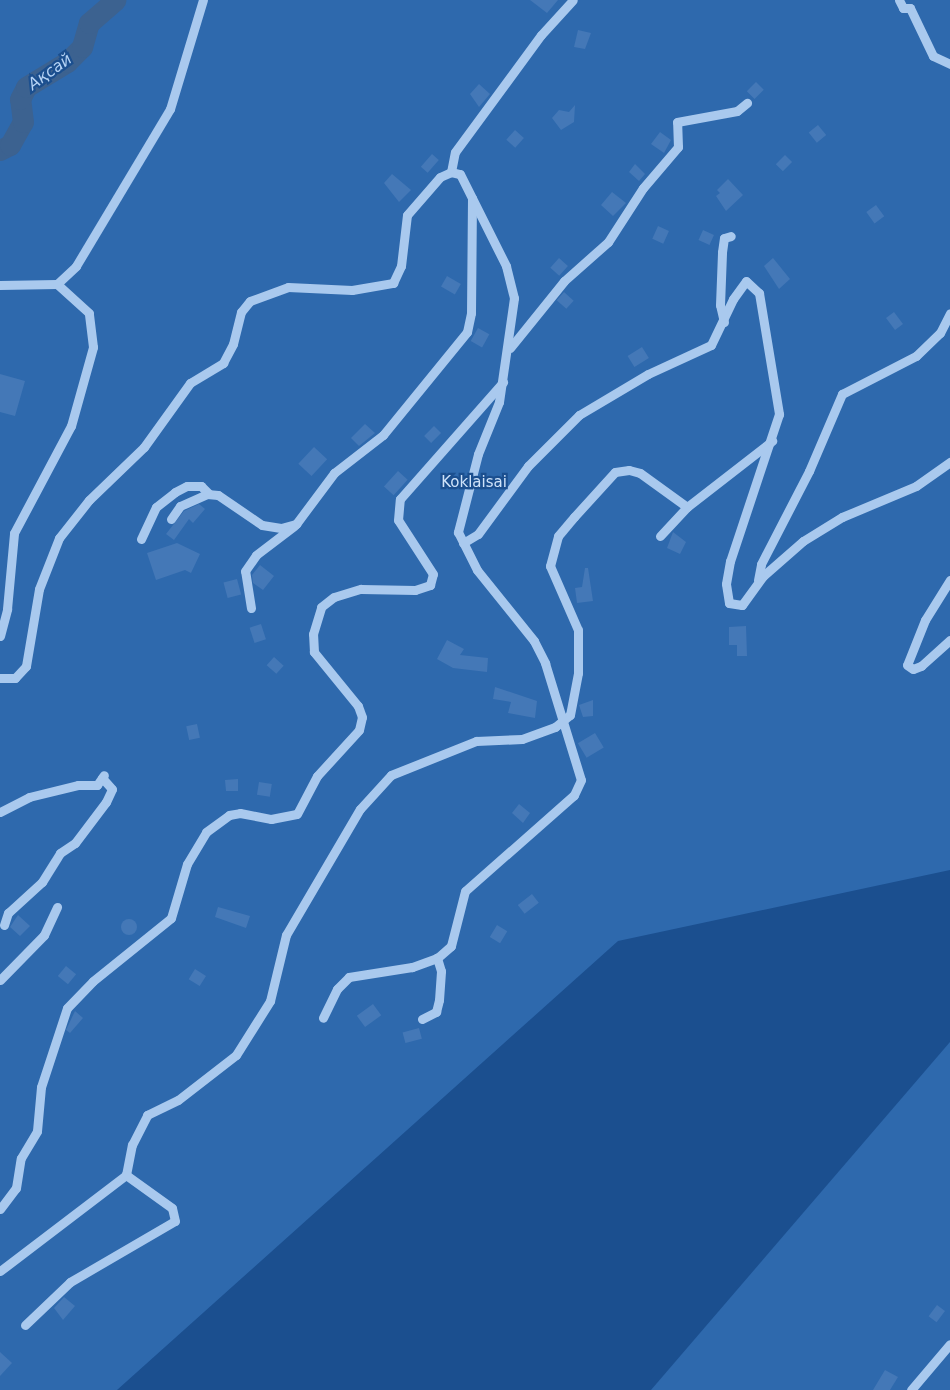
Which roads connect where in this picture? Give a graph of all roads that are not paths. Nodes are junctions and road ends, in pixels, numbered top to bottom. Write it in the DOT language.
graph roads {
  1 [pos="203,0"];
  2 [pos="573,0"];
  3 [pos="900,0"];
  4 [pos="950,64"];
  5 [pos="747,103"];
  6 [pos="451,172"];
  7 [pos="472,198"];
  8 [pos="731,236"];
  9 [pos="56,284"];
  10 [pos="0,285"];
  11 [pos="950,314"];
  12 [pos="724,322"];
  13 [pos="509,348"];
  14 [pos="503,382"];
  15 [pos="772,440"];
  16 [pos="950,462"];
  17 [pos="209,494"];
  18 [pos="687,507"];
  19 [pos="171,519"];
  20 [pos="296,524"];
  21 [pos="660,536"];
  22 [pos="141,538"];
  23 [pos="463,543"];
  24 [pos="950,580"];
  25 [pos="758,583"];
  26 [pos="251,608"];
  27 [pos="0,636"];
  28 [pos="950,640"];
  29 [pos="0,678"];
  30 [pos="562,720"];
  31 [pos="0,812"];
  32 [pos="57,906"];
  33 [pos="4,925"];
  34 [pos="437,958"];
  35 [pos="0,980"];
  36 [pos="323,1018"];
  37 [pos="422,1019"];
  38 [pos="126,1175"];
  39 [pos="0,1209"];
  40 [pos="0,1271"];
  41 [pos="25,1325"];
  42 [pos="950,1344"];
  43 [pos="912,1390"];
  1 -- 9 [label="street"];
  2 -- 6 [label="street"];
  3 -- 4 [label="street"];
  5 -- 13 [label="street"];
  6 -- 7 [label="street"];
  6 -- 29 [label="street"];
  7 -- 13 [label="street"];
  7 -- 20 [label="street"];
  8 -- 12 [label="street"];
  9 -- 10 [label="street"];
  9 -- 27 [label="street"];
  11 -- 25 [label="street"];
  12 -- 15 [label="street"];
  12 -- 23 [label="street"];
  13 -- 14 [label="street"];
  14 -- 23 [label="street"];
  14 -- 39 [label="street"];
  15 -- 18 [label="street"];
  15 -- 25 [label="street"];
  16 -- 25 [label="street"];
  17 -- 19 [label="street"];
  17 -- 20 [label="street"];
  17 -- 22 [label="street"];
  18 -- 21 [label="street"];
  18 -- 30 [label="street"];
  20 -- 26 [label="street"];
  23 -- 30 [label="street"];
  24 -- 28 [label="street"];
  30 -- 34 [label="street"];
  30 -- 38 [label="street"];
  31 -- 33 [label="street"];
  32 -- 35 [label="street"];
  34 -- 36 [label="street"];
  34 -- 37 [label="street"];
  38 -- 40 [label="street"];
  38 -- 41 [label="street"];
  42 -- 43 [label="street"];
}
